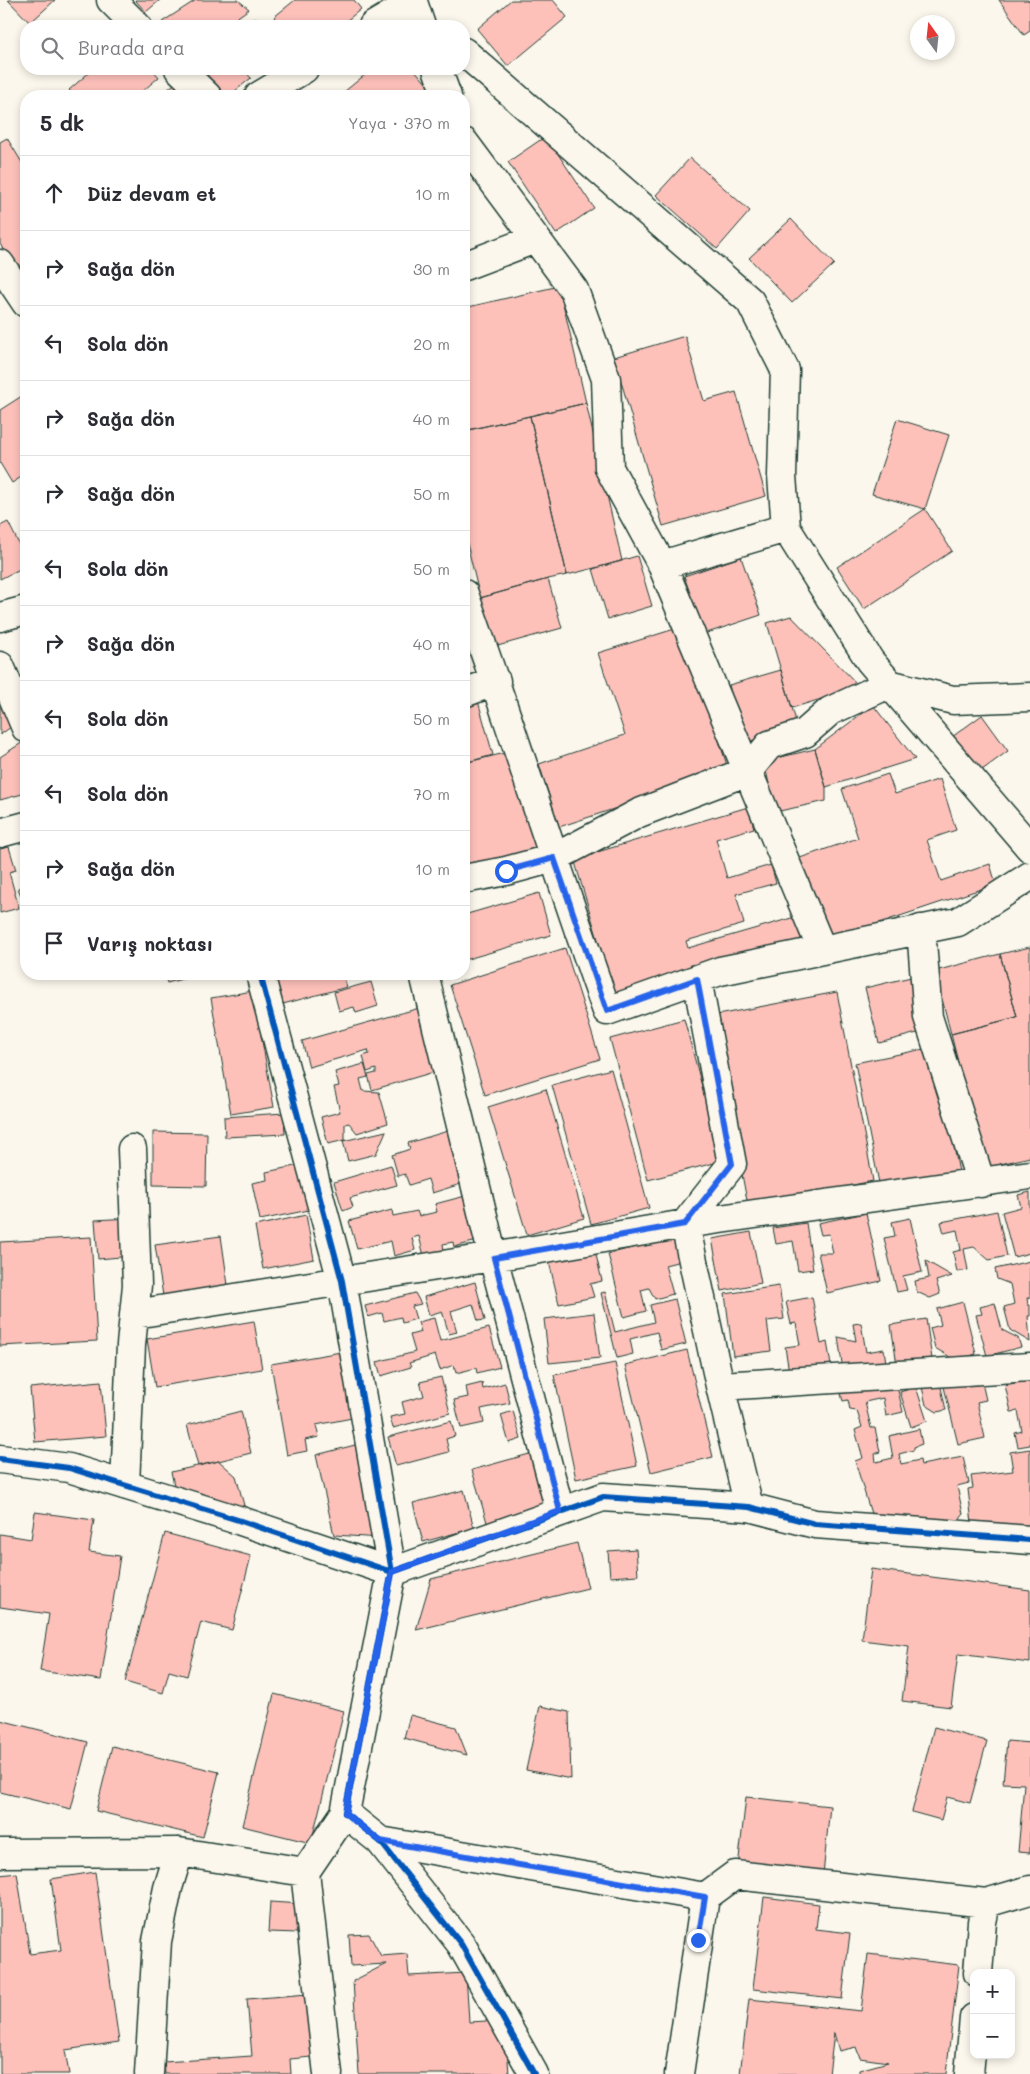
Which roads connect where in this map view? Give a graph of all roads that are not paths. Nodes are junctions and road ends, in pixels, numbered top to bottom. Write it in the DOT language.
graph roads {
  1 [pos="111,0"];
  2 [pos="415,10"];
  3 [pos="131,20"];
  4 [pos="389,20"];
  5 [pos="429,20"];
  6 [pos="470,57"];
  7 [pos="186,75"];
  8 [pos="294,75"];
  9 [pos="439,75"];
  10 [pos="201,90"];
  11 [pos="269,90"];
  12 [pos="445,90"];
  13 [pos="470,150"];
  14 [pos="535,239"];
  15 [pos="0,264"];
  16 [pos="470,264"];
  17 [pos="20,294"];
  18 [pos="786,528"];
  19 [pos="662,565"];
  20 [pos="470,610"];
  21 [pos="20,612"];
  22 [pos="0,617"];
  23 [pos="0,666"];
  24 [pos="496,682"];
  25 [pos="889,684"];
  26 [pos="470,691"];
  27 [pos="1030,697"];
  28 [pos="20,714"];
  29 [pos="748,771"];
  30 [pos="20,828"];
  31 [pos="0,833"];
  32 [pos="1030,848"];
  33 [pos="554,858"];
  34 [pos="1030,876"];
  35 [pos="470,878"];
  36 [pos="920,929"];
  37 [pos="822,950"];
  38 [pos="697,979"];
  39 [pos="262,980"];
  40 [pos="425,980"];
  41 [pos="132,1149"];
  42 [pos="1030,1175"];
  43 [pos="981,1183"];
  44 [pos="685,1224"];
  45 [pos="494,1258"];
  46 [pos="342,1281"];
  47 [pos="135,1314"];
  48 [pos="1030,1367"];
  49 [pos="720,1386"];
  50 [pos="0,1459"];
  51 [pos="125,1485"];
  52 [pos="749,1507"];
  53 [pos="560,1511"];
  54 [pos="1030,1540"];
  55 [pos="392,1572"];
  56 [pos="345,1813"];
  57 [pos="380,1841"];
  58 [pos="179,1852"];
  59 [pos="0,1853"];
  60 [pos="305,1872"];
  61 [pos="1030,1890"];
  62 [pos="705,1897"];
  63 [pos="986,1903"];
  64 [pos="978,1969"];
  65 [pos="970,2059"];
  66 [pos="149,2074"];
  67 [pos="328,2074"];
  68 [pos="534,2074"];
  69 [pos="679,2074"];
  70 [pos="969,2074"];
  1 -- 3 [label="street"];
  2 -- 4 [label="street"];
  2 -- 5 [label="street"];
  6 -- 18 [label="street"];
  7 -- 10 [label="street"];
  8 -- 11 [label="street"];
  9 -- 12 [label="street"];
  13 -- 14 [label="street"];
  14 -- 16 [label="street"];
  14 -- 19 [label="street"];
  15 -- 17 [label="street"];
  18 -- 19 [label="street"];
  18 -- 25 [label="street"];
  19 -- 29 [label="street"];
  20 -- 24 [label="street"];
  21 -- 22 [label="street"];
  23 -- 28 [label="street"];
  24 -- 26 [label="street"];
  24 -- 33 [label="street"];
  25 -- 27 [label="street"];
  25 -- 29 [label="street"];
  25 -- 32 [label="street"];
  29 -- 33 [label="street"];
  29 -- 37 [label="street"];
  30 -- 31 [label="street"];
  33 -- 35 [label="street"];
  33 -- 38 [label="street"];
  34 -- 36 [label="street"];
  36 -- 37 [label="street"];
  36 -- 43 [label="street"];
  37 -- 38 [label="street"];
  38 -- 44 [label="street"];
  39 -- 46 [label="street"];
  40 -- 45 [label="street"];
  41 -- 47 [label="street"];
  42 -- 43 [label="street"];
  43 -- 44 [label="street"];
  44 -- 45 [label="street"];
  44 -- 49 [label="street"];
  45 -- 46 [label="street"];
  45 -- 53 [label="street"];
  46 -- 47 [label="street"];
  46 -- 55 [label="street"];
  47 -- 51 [label="street"];
  48 -- 49 [label="street"];
  49 -- 52 [label="street"];
  50 -- 51 [label="street"];
  51 -- 55 [label="street"];
  52 -- 53 [label="street"];
  52 -- 54 [label="street"];
  53 -- 55 [label="street"];
  55 -- 56 [label="street"];
  56 -- 57 [label="street"];
  56 -- 60 [label="street"];
  57 -- 62 [label="street"];
  57 -- 68 [label="street"];
  58 -- 59 [label="street"];
  58 -- 60 [label="street"];
  58 -- 66 [label="street"];
  60 -- 67 [label="street"];
  61 -- 63 [label="street"];
  62 -- 63 [label="street"];
  62 -- 69 [label="street"];
  63 -- 64 [label="street"];
  65 -- 70 [label="street"];
}
